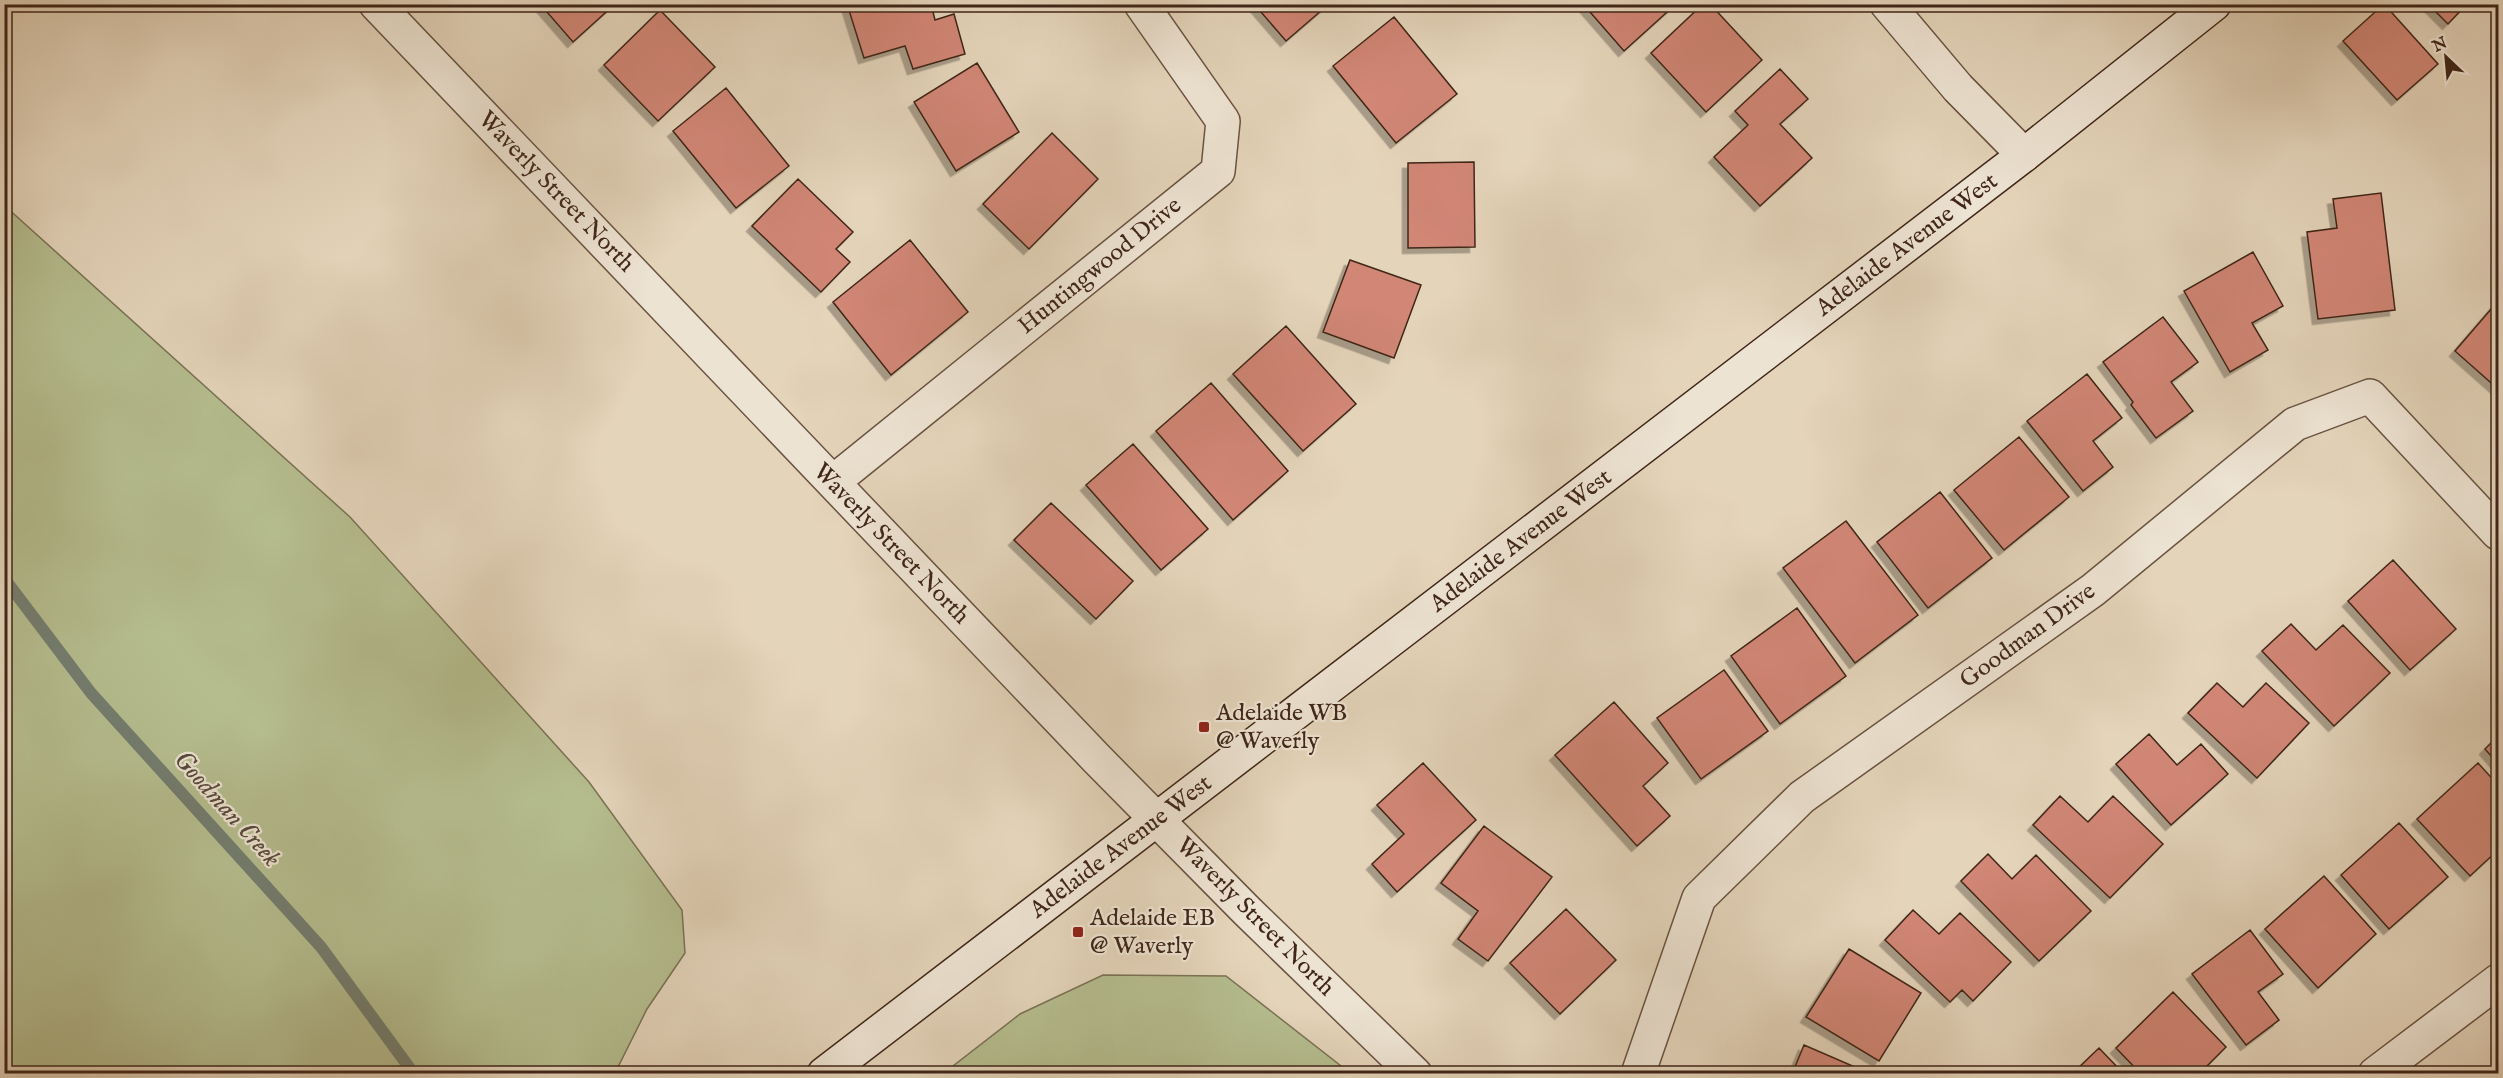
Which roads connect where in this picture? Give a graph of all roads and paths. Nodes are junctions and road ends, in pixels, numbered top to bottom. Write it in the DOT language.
graph roads {
  1 [pos="376,4"];
  2 [pos="1141,4"];
  3 [pos="1887,4"];
  4 [pos="2214,4"];
  5 [pos="2024,155"];
  6 [pos="833,482"];
  7 [pos="2499,533"];
  8 [pos="1157,820"];
  9 [pos="2499,981"];
  10 [pos="824,1074"];
  11 [pos="1415,1074"];
  12 [pos="1638,1074"];
  13 [pos="2375,1074"];
  1 -- 6 [label="street, Waverly Street North"];
  2 -- 6 [label="street, Huntingwood Drive"];
  3 -- 5 [label="street"];
  4 -- 5 [label="street, Adelaide Avenue West"];
  5 -- 8 [label="street, Adelaide Avenue West"];
  6 -- 8 [label="street, Waverly Street North"];
  7 -- 12 [label="street, Goodman Drive"];
  8 -- 10 [label="street, Adelaide Avenue West"];
  8 -- 11 [label="street, Waverly Street North"];
  9 -- 13 [label="street"];
}
